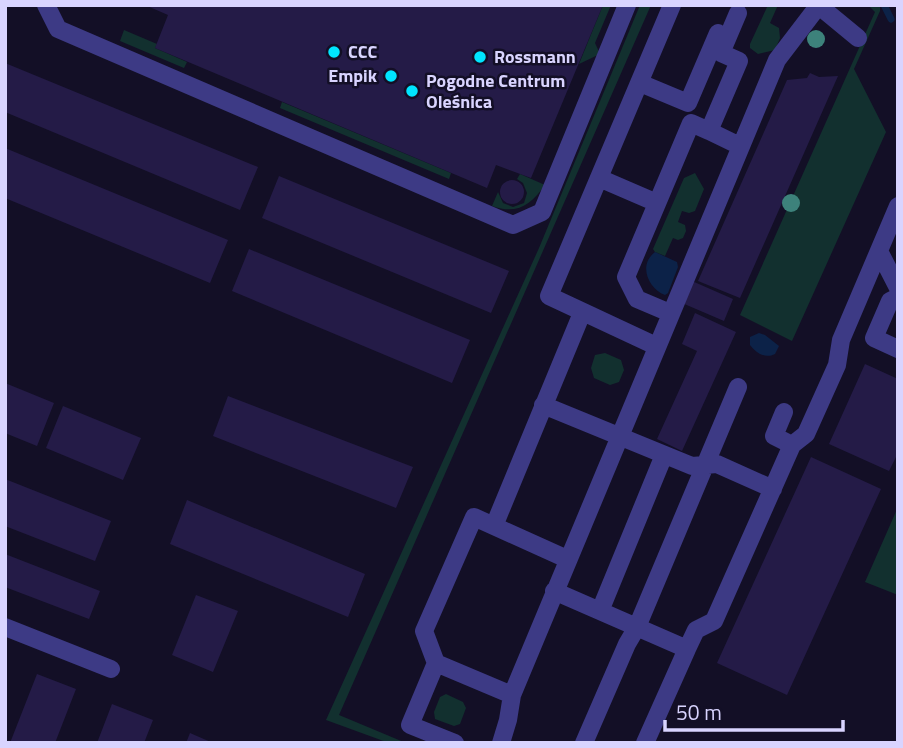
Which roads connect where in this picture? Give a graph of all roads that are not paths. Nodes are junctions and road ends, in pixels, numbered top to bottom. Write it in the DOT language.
graph roads {
  1 [pos="46,5"];
  2 [pos="627,5"];
  3 [pos="672,5"];
  4 [pos="818,5"];
  5 [pos="740,9"];
  6 [pos="858,38"];
  7 [pos="640,83"];
  8 [pos="688,103"];
  9 [pos="691,123"];
  10 [pos="709,131"];
  11 [pos="740,146"];
  12 [pos="598,178"];
  13 [pos="657,203"];
  14 [pos="898,207"];
  15 [pos="879,251"];
  16 [pos="898,288"];
  17 [pos="898,297"];
  18 [pos="582,313"];
  19 [pos="670,313"];
  20 [pos="656,346"];
  21 [pos="898,349"];
  22 [pos="738,387"];
  23 [pos="543,405"];
  24 [pos="784,412"];
  25 [pos="618,437"];
  26 [pos="792,445"];
  27 [pos="664,455"];
  28 [pos="705,465"];
  29 [pos="772,489"];
  30 [pos="494,526"];
  31 [pos="567,559"];
  32 [pos="554,591"];
  33 [pos="600,611"];
  34 [pos="5,627"];
  35 [pos="637,627"];
  36 [pos="687,649"];
  37 [pos="436,663"];
  38 [pos="111,669"];
  39 [pos="512,695"];
  40 [pos="455,743"];
  41 [pos="501,743"];
  42 [pos="584,743"];
  43 [pos="645,743"];
  1 -- 2 [label="street"];
  3 -- 7 [label="street"];
  4 -- 6 [label="street"];
  4 -- 11 [label="street"];
  5 -- 8 [label="street"];
  5 -- 10 [label="street"];
  7 -- 8 [label="street"];
  7 -- 12 [label="street"];
  8 -- 9 [label="street"];
  9 -- 10 [label="street"];
  9 -- 13 [label="street"];
  10 -- 11 [label="street"];
  11 -- 19 [label="street"];
  12 -- 13 [label="street"];
  12 -- 18 [label="street"];
  13 -- 19 [label="street"];
  14 -- 15 [label="street"];
  15 -- 16 [label="street"];
  15 -- 26 [label="street"];
  17 -- 21 [label="street"];
  18 -- 20 [label="street"];
  18 -- 23 [label="street"];
  19 -- 20 [label="street"];
  20 -- 25 [label="street"];
  22 -- 28 [label="street"];
  23 -- 25 [label="street"];
  23 -- 30 [label="street"];
  24 -- 26 [label="street"];
  25 -- 27 [label="street"];
  25 -- 31 [label="street"];
  26 -- 29 [label="street"];
  27 -- 28 [label="street"];
  27 -- 33 [label="street"];
  28 -- 29 [label="street"];
  28 -- 35 [label="street"];
  29 -- 36 [label="street"];
  30 -- 31 [label="street"];
  30 -- 37 [label="street"];
  31 -- 32 [label="street"];
  32 -- 33 [label="street"];
  32 -- 39 [label="street"];
  33 -- 35 [label="street"];
  34 -- 38 [label="street"];
  35 -- 36 [label="street"];
  35 -- 42 [label="street"];
  36 -- 43 [label="street"];
  37 -- 39 [label="street"];
  37 -- 40 [label="street"];
  39 -- 41 [label="street"];
}
